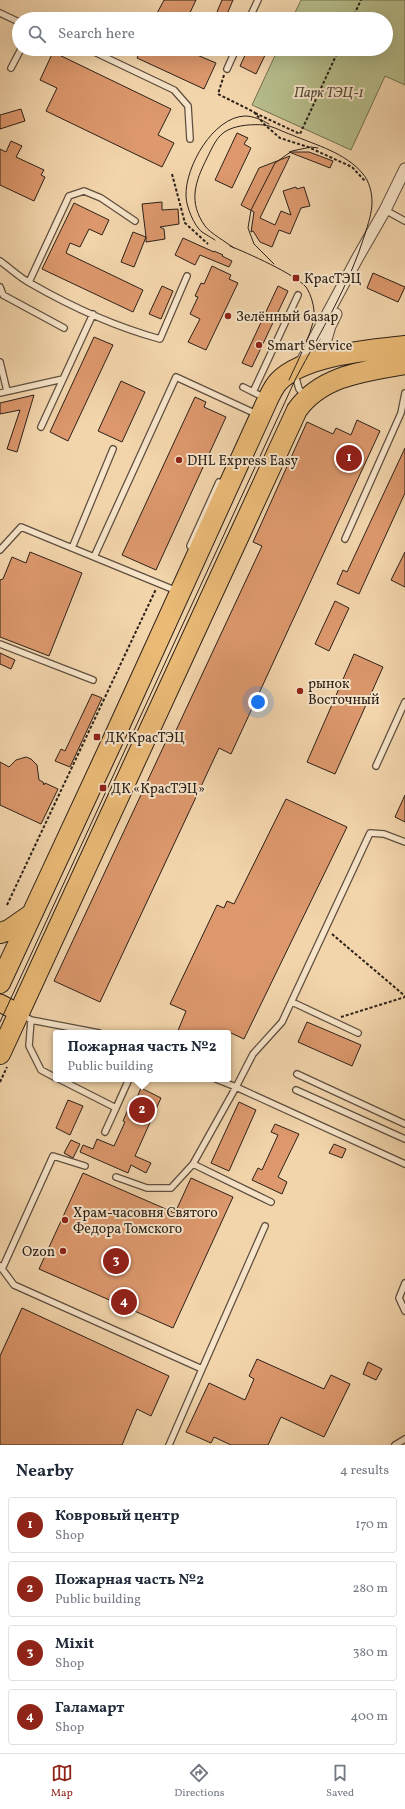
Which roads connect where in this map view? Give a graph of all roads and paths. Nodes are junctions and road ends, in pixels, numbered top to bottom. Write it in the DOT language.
graph roads {
  1 [pos="258,0"];
  2 [pos="361,0"];
  3 [pos="252,12"];
  4 [pos="355,12"];
  5 [pos="0,13"];
  6 [pos="12,19"];
  7 [pos="17,56"];
  8 [pos="103,56"];
  9 [pos="233,56"];
  10 [pos="336,56"];
  11 [pos="11,68"];
  12 [pos="227,69"];
  13 [pos="254,112"];
  14 [pos="190,139"];
  15 [pos="405,169"];
  16 [pos="172,174"];
  17 [pos="365,181"];
  18 [pos="385,210"];
  19 [pos="135,221"];
  20 [pos="405,221"];
  21 [pos="208,244"];
  22 [pos="0,261"];
  23 [pos="188,276"];
  24 [pos="29,282"];
  25 [pos="0,287"];
  26 [pos="298,295"];
  27 [pos="93,314"];
  28 [pos="64,328"];
  29 [pos="405,346"];
  30 [pos="353,352"];
  31 [pos="0,362"];
  32 [pos="405,364"];
  33 [pos="297,373"];
  34 [pos="63,379"];
  35 [pos="243,387"];
  36 [pos="7,391"];
  37 [pos="0,393"];
  38 [pos="405,393"];
  39 [pos="307,398"];
  40 [pos="256,408"];
  41 [pos="41,427"];
  42 [pos="113,449"];
  43 [pos="222,475"];
  44 [pos="345,539"];
  45 [pos="72,548"];
  46 [pos="0,550"];
  47 [pos="198,554"];
  48 [pos="94,557"];
  49 [pos="159,583"];
  50 [pos="179,592"];
  51 [pos="0,644"];
  52 [pos="93,680"];
  53 [pos="405,702"];
  54 [pos="376,766"];
  55 [pos="405,842"];
  56 [pos="8,905"];
  57 [pos="34,913"];
  58 [pos="325,928"];
  59 [pos="0,932"];
  60 [pos="0,983"];
  61 [pos="405,997"];
  62 [pos="292,1002"];
  63 [pos="0,1003"];
  64 [pos="25,1016"];
  65 [pos="341,1017"];
  66 [pos="86,1030"];
  67 [pos="358,1033"];
  68 [pos="0,1054"];
  69 [pos="298,1074"];
  70 [pos="53,1076"];
  71 [pos="65,1082"];
  72 [pos="128,1082"];
  73 [pos="224,1082"];
  74 [pos="236,1087"];
  75 [pos="296,1090"];
  76 [pos="116,1108"];
  77 [pos="405,1124"];
  78 [pos="104,1132"];
  79 [pos="405,1138"];
  80 [pos="193,1164"];
  81 [pos="405,1164"];
  82 [pos="85,1166"];
  83 [pos="116,1177"];
  84 [pos="271,1202"];
  85 [pos="265,1226"];
  86 [pos="1,1268"];
  87 [pos="405,1283"];
  88 [pos="405,1311"];
  89 [pos="202,1369"];
  90 [pos="405,1439"];
  91 [pos="171,1444"];
  92 [pos="395,1445"];
  1 -- 3 [label="lane"];
  2 -- 4 [label="path"];
  5 -- 6 [label="lane"];
  7 -- 11 [label="lane"];
  8 -- 14 [label="lane"];
  9 -- 12 [label="lane"];
  10 -- 13 [label="path"];
  12 -- 13 [label="path"];
  13 -- 17 [label="path"];
  15 -- 18 [label="street"];
  16 -- 21 [label="path"];
  18 -- 20 [label="lane"];
  18 -- 30 [label="street"];
  18 -- 33 [label="street"];
  19 -- 24 [label="lane"];
  22 -- 24 [label="lane"];
  23 -- 27 [label="lane"];
  24 -- 27 [label="lane"];
  25 -- 28 [label="lane"];
  26 -- 40 [label="lane"];
  27 -- 34 [label="lane"];
  29 -- 30 [label="highway"];
  30 -- 33 [label="highway"];
  31 -- 36 [label="lane"];
  32 -- 39 [label="highway"];
  33 -- 39 [label="lane"];
  33 -- 40 [label="highway"];
  34 -- 36 [label="lane"];
  34 -- 41 [label="lane"];
  35 -- 40 [label="lane"];
  36 -- 37 [label="lane"];
  38 -- 44 [label="lane"];
  39 -- 64 [label="highway"];
  40 -- 47 [label="highway"];
  40 -- 48 [label="lane"];
  42 -- 45 [label="lane"];
  43 -- 47 [label="lane"];
  45 -- 46 [label="lane"];
  45 -- 48 [label="lane"];
  47 -- 50 [label="highway"];
  48 -- 49 [label="lane"];
  49 -- 50 [label="lane"];
  49 -- 56 [label="path"];
  50 -- 57 [label="highway"];
  51 -- 52 [label="lane"];
  53 -- 54 [label="lane"];
  55 -- 58 [label="lane"];
  57 -- 59 [label="highway"];
  57 -- 60 [label="highway"];
  58 -- 61 [label="path"];
  58 -- 62 [label="lane"];
  61 -- 65 [label="path"];
  62 -- 67 [label="lane"];
  62 -- 74 [label="lane"];
  63 -- 64 [label="main road"];
  64 -- 66 [label="lane"];
  64 -- 68 [label="highway"];
  64 -- 70 [label="lane"];
  69 -- 77 [label="lane"];
  71 -- 76 [label="lane"];
  72 -- 76 [label="lane"];
  73 -- 74 [label="lane"];
  74 -- 80 [label="lane"];
  74 -- 81 [label="lane"];
  75 -- 79 [label="lane"];
  76 -- 78 [label="lane"];
  80 -- 83 [label="lane"];
  80 -- 84 [label="lane"];
  82 -- 86 [label="lane"];
  85 -- 89 [label="lane"];
  86 -- 89 [label="lane"];
  87 -- 88 [label="lane"];
  89 -- 91 [label="lane"];
  90 -- 92 [label="lane"];
}
